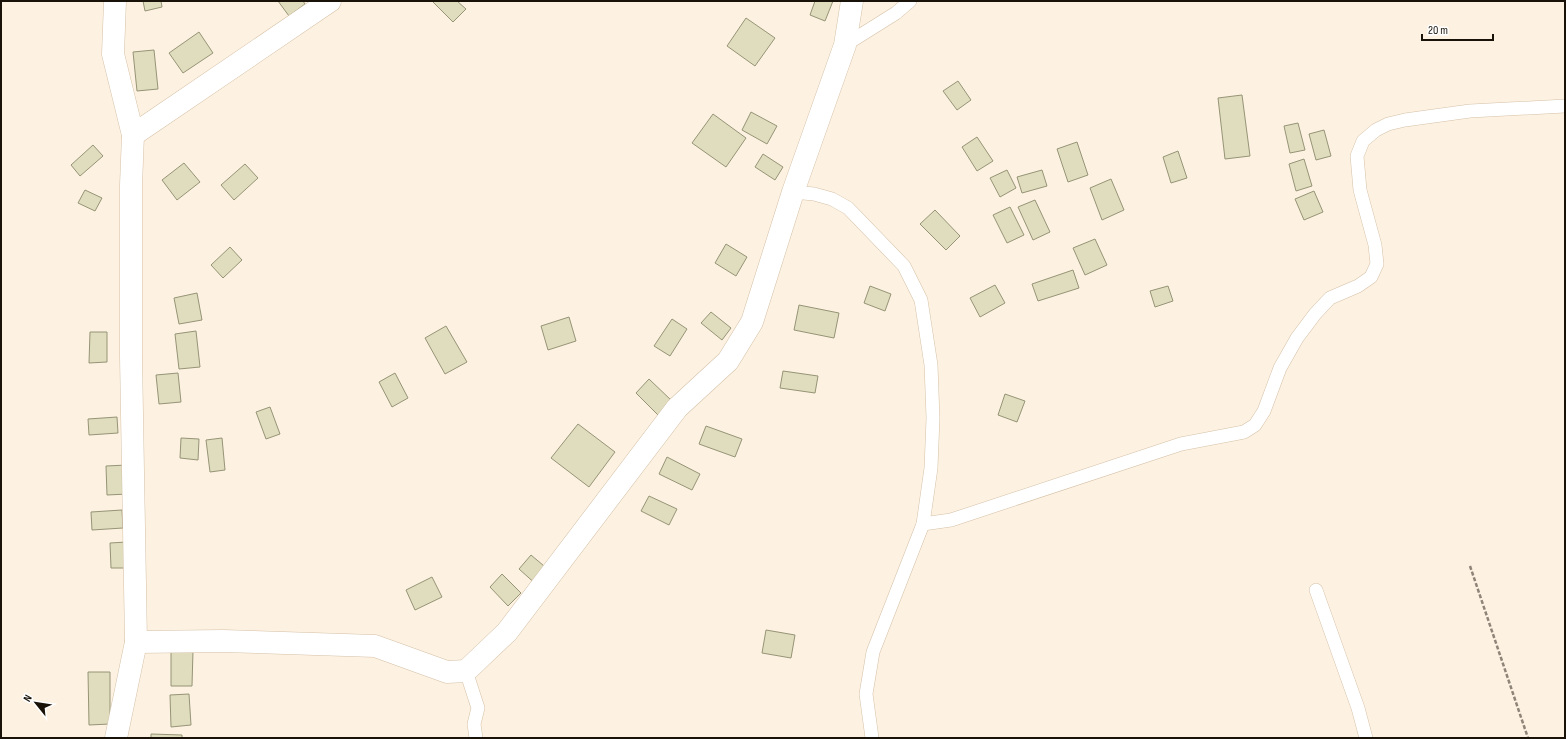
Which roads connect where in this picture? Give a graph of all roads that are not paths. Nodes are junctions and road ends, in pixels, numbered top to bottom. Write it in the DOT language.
graph roads {
  1 [pos="115,1"];
  2 [pos="330,1"];
  3 [pos="852,1"];
  4 [pos="910,1"];
  5 [pos="845,45"];
  6 [pos="1565,106"];
  7 [pos="133,135"];
  8 [pos="793,192"];
  9 [pos="923,524"];
  10 [pos="1316,590"];
  11 [pos="136,642"];
  12 [pos="466,671"];
  13 [pos="116,738"];
  14 [pos="476,738"];
  15 [pos="872,738"];
  16 [pos="1366,738"];
  1 -- 7 [label="street"];
  2 -- 7 [label="street"];
  3 -- 5 [label="street"];
  4 -- 5 [label="lane"];
  5 -- 8 [label="street"];
  6 -- 9 [label="lane"];
  7 -- 11 [label="street"];
  8 -- 9 [label="lane"];
  8 -- 12 [label="street"];
  9 -- 15 [label="lane"];
  10 -- 16 [label="lane"];
  11 -- 12 [label="street"];
  11 -- 13 [label="street"];
  12 -- 14 [label="lane"];
}
